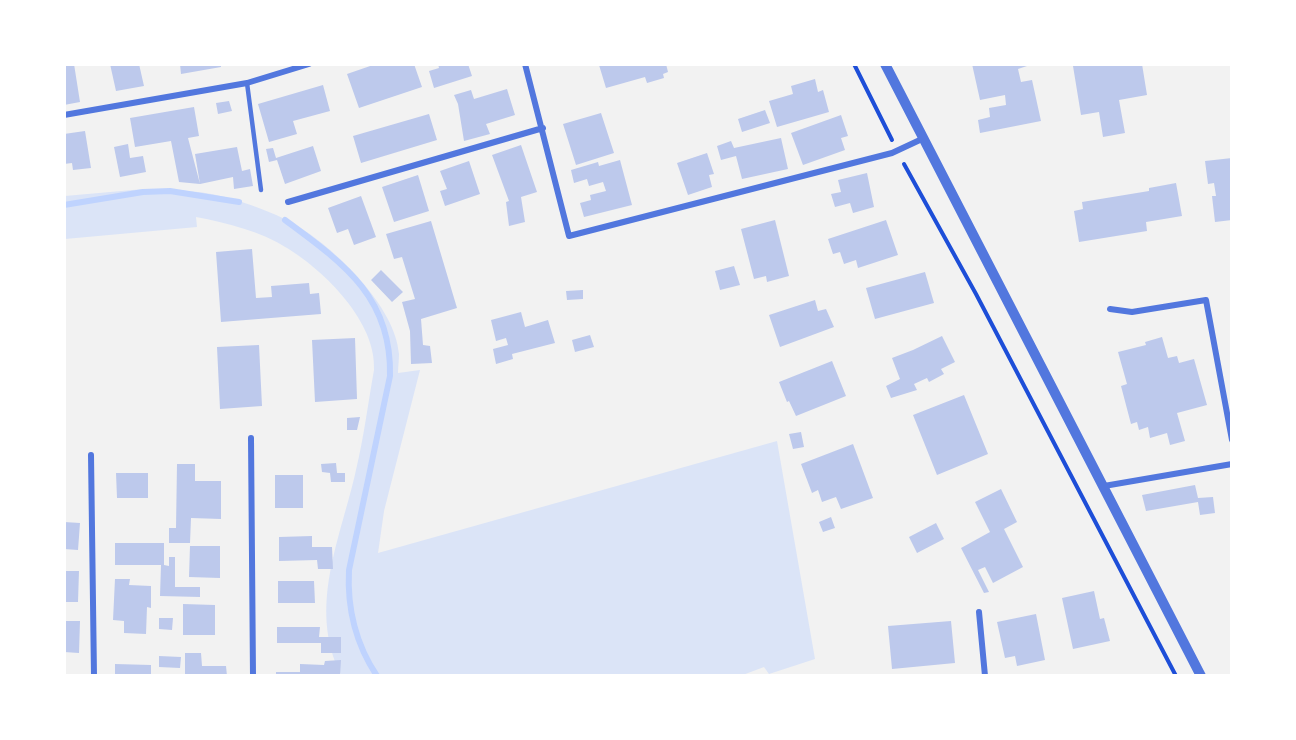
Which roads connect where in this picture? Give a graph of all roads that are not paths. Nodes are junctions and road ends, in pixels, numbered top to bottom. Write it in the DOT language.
graph roads {
  1 [pos="309,64"];
  2 [pos="525,64"];
  3 [pos="885,64"];
  4 [pos="247,82"];
  5 [pos="64,115"];
  6 [pos="543,128"];
  7 [pos="922,139"];
  8 [pos="261,190"];
  9 [pos="288,202"];
  10 [pos="1110,309"];
  11 [pos="251,438"];
  12 [pos="1232,440"];
  13 [pos="91,455"];
  14 [pos="1232,464"];
  15 [pos="1104,486"];
  16 [pos="979,612"];
  17 [pos="94,675"];
  18 [pos="253,675"];
  19 [pos="985,675"];
  20 [pos="1201,675"];
  1 -- 4 [label="street"];
  2 -- 6 [label="street"];
  3 -- 7 [label="street"];
  4 -- 5 [label="street"];
  4 -- 8 [label="lane"];
  6 -- 7 [label="street"];
  6 -- 9 [label="street"];
  7 -- 15 [label="street"];
  10 -- 12 [label="street"];
  11 -- 18 [label="street"];
  13 -- 17 [label="street"];
  14 -- 15 [label="street"];
  15 -- 20 [label="street"];
  16 -- 19 [label="street"];
}
